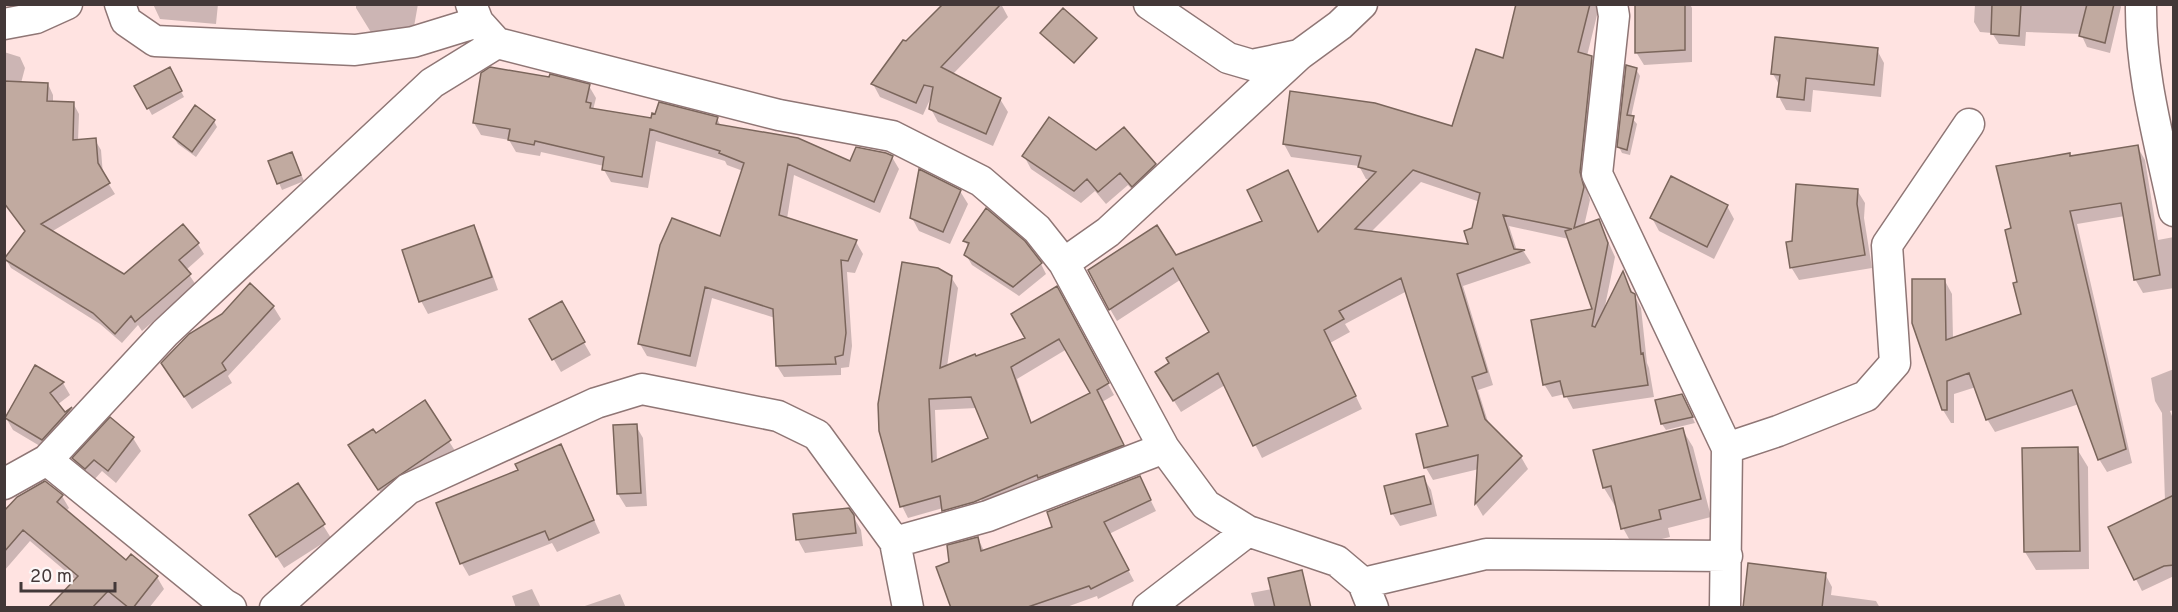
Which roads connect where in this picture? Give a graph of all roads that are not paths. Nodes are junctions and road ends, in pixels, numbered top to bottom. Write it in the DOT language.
graph roads {
  1 [pos="67,4"];
  2 [pos="120,4"];
  3 [pos="1149,4"];
  4 [pos="1362,4"];
  5 [pos="1612,4"];
  6 [pos="2141,4"];
  7 [pos="482,23"];
  8 [pos="4,24"];
  9 [pos="1299,55"];
  10 [pos="1969,124"];
  11 [pos="2174,211"];
  12 [pos="1064,263"];
  13 [pos="1164,448"];
  14 [pos="1727,448"];
  15 [pos="47,460"];
  16 [pos="4,484"];
  17 [pos="1248,531"];
  18 [pos="894,542"];
  19 [pos="1727,556"];
  20 [pos="1368,595"];
  21 [pos="231,608"];
  22 [pos="275,608"];
  23 [pos="908,608"];
  24 [pos="1148,608"];
  25 [pos="1725,608"];
  1 -- 8 [label="street"];
  2 -- 7 [label="street"];
  3 -- 9 [label="street"];
  4 -- 9 [label="street"];
  5 -- 14 [label="street"];
  6 -- 11 [label="street"];
  7 -- 12 [label="street"];
  7 -- 15 [label="street"];
  9 -- 12 [label="street"];
  10 -- 14 [label="street"];
  12 -- 13 [label="street"];
  13 -- 17 [label="street"];
  13 -- 18 [label="street"];
  14 -- 19 [label="street"];
  15 -- 16 [label="street"];
  15 -- 21 [label="street"];
  17 -- 20 [label="street"];
  17 -- 24 [label="street"];
  18 -- 22 [label="street"];
  18 -- 23 [label="street"];
  19 -- 20 [label="street"];
  19 -- 25 [label="street"];
}
